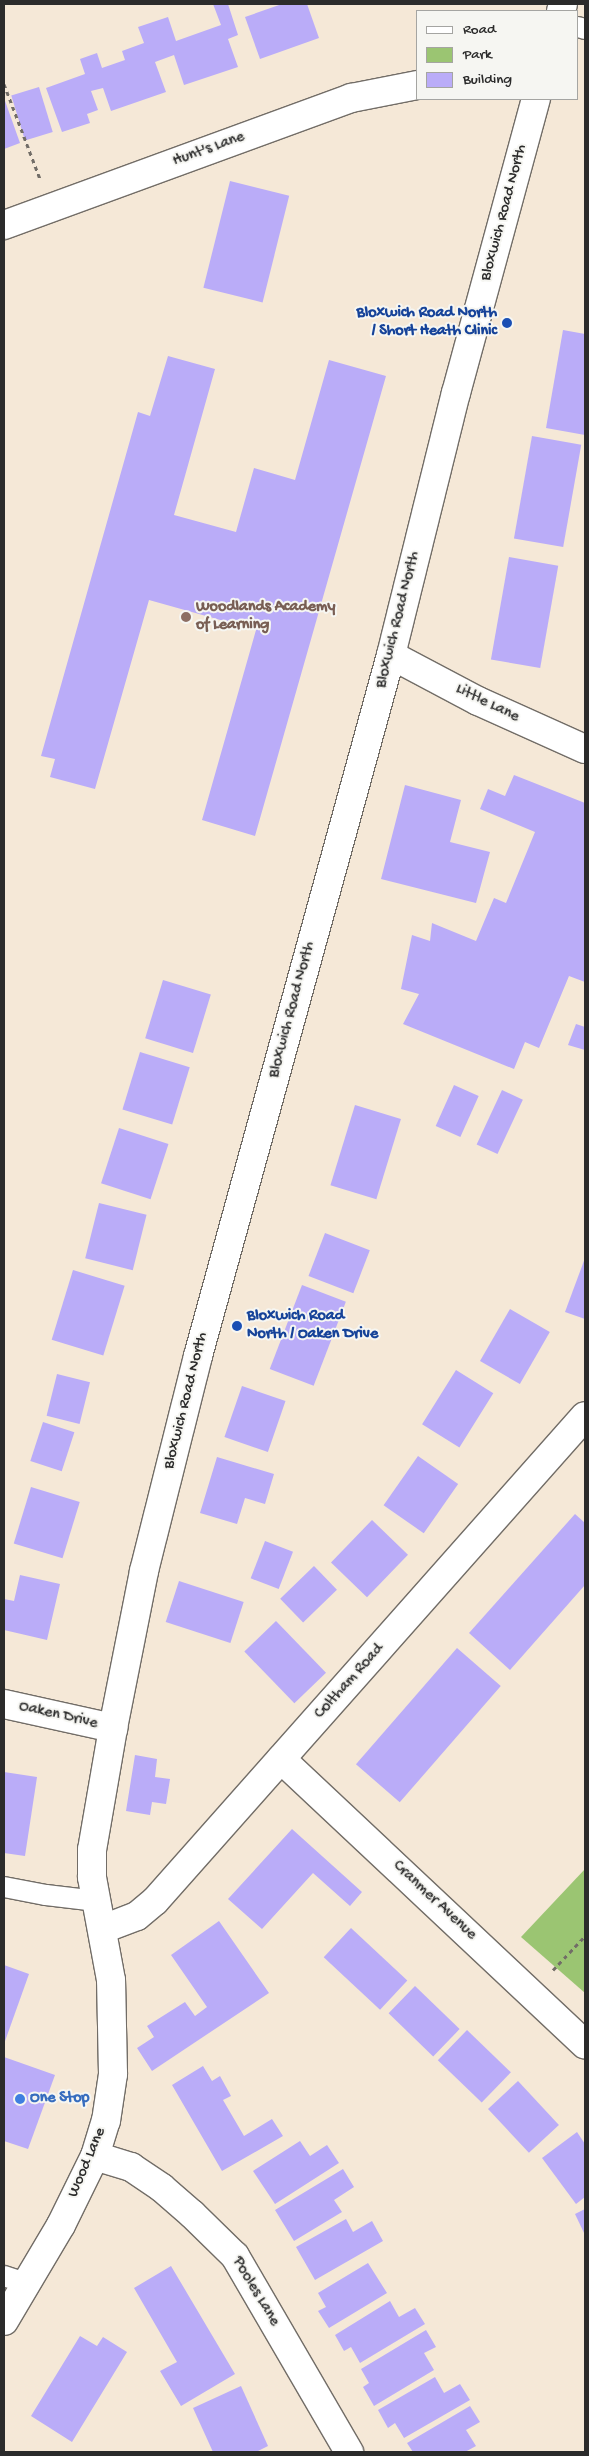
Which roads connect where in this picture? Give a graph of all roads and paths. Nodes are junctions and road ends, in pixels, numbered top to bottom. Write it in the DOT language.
graph roads {
  1 [pos="4,84"];
  2 [pos="416,85"];
  3 [pos="536,100"];
  4 [pos="51,208"];
  5 [pos="4,225"];
  6 [pos="391,655"];
  7 [pos="585,749"];
  8 [pos="585,1416"];
  9 [pos="4,1704"];
  10 [pos="113,1728"];
  11 [pos="281,1759"];
  12 [pos="4,1887"];
  13 [pos="97,1901"];
  14 [pos="103,1929"];
  15 [pos="585,1936"];
  16 [pos="532,1992"];
  17 [pos="585,2044"];
  18 [pos="95,2156"];
  19 [pos="15,2280"];
  20 [pos="4,2321"];
  21 [pos="349,2452"];
  1 -- 4 [label="path"];
  2 -- 4 [label="street, Hunt's Lane"];
  3 -- 6 [label="street, Bloxwich Road North"];
  4 -- 5 [label="street, Hunt's Lane"];
  6 -- 7 [label="street, Little Lane"];
  6 -- 10 [label="street, Bloxwich Road North"];
  8 -- 11 [label="street, Coltham Road"];
  9 -- 10 [label="street, Oaken Drive"];
  10 -- 13 [label="street, Bloxwich Road North"];
  11 -- 14 [label="street, Coltham Road"];
  11 -- 16 [label="street, Cranmer Avenue"];
  12 -- 13 [label="lane"];
  13 -- 14 [label="street, Bloxwich Road North"];
  14 -- 18 [label="street, Wood Lane"];
  15 -- 16 [label="path"];
  16 -- 17 [label="street, Cranmer Avenue"];
  18 -- 19 [label="street, Wood Lane"];
  18 -- 21 [label="street, Pooles Lane"];
  19 -- 20 [label="street, Wood Lane"];
}
